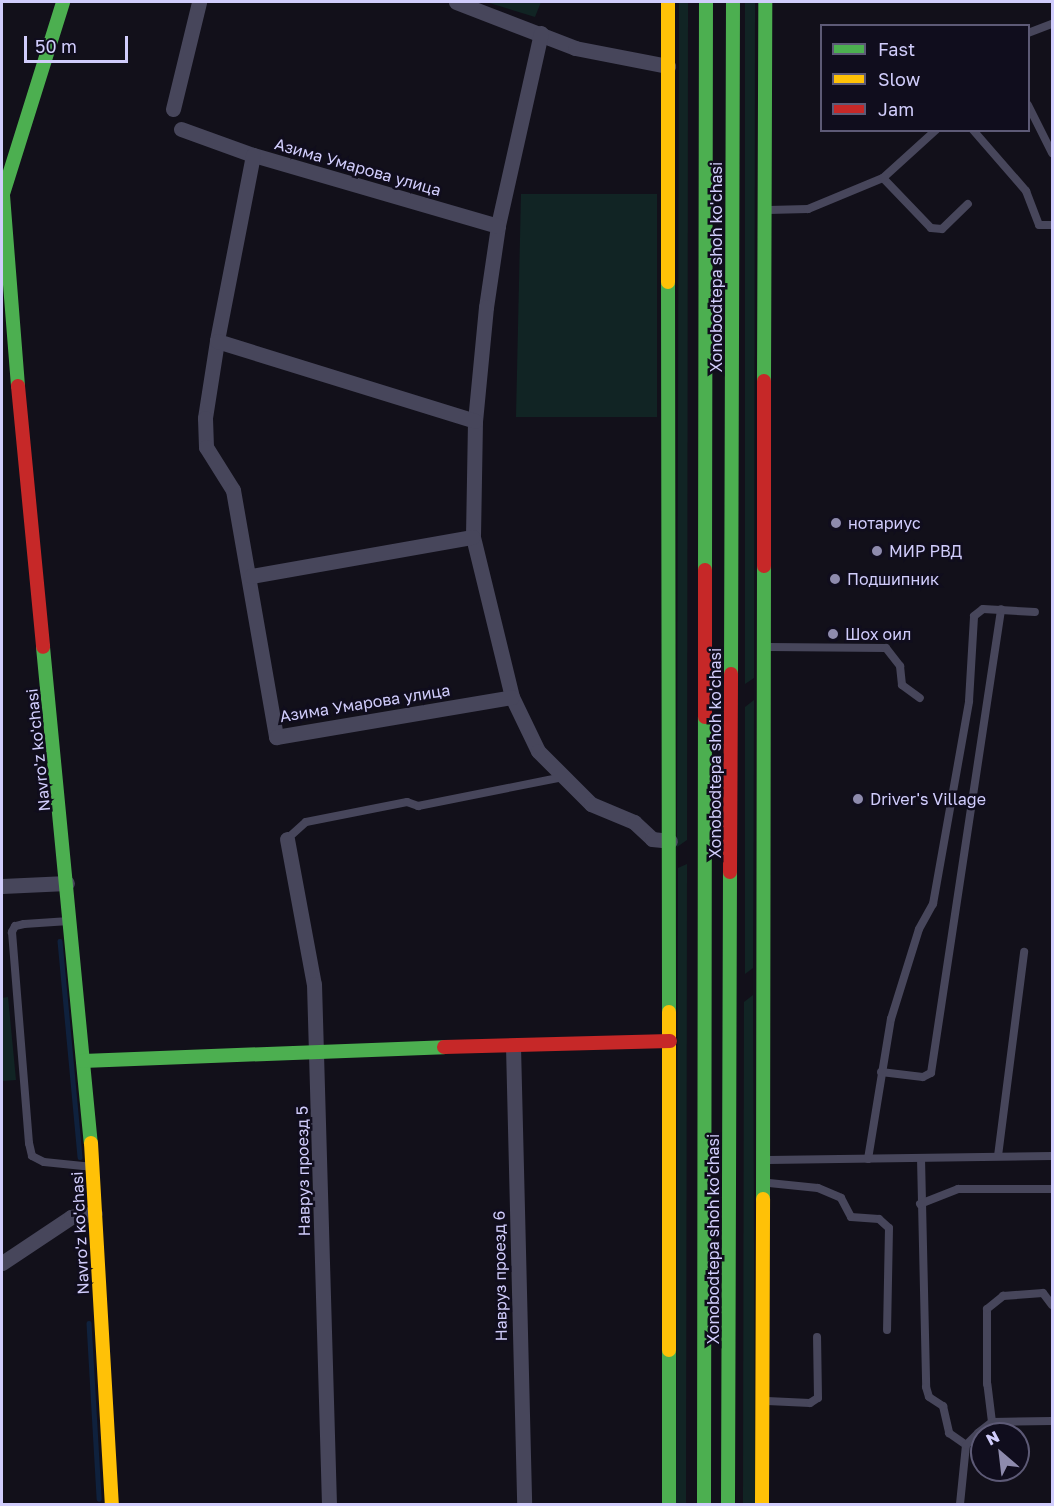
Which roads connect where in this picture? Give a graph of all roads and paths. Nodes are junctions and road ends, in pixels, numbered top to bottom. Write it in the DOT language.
graph roads {
  1 [pos="63,2"];
  2 [pos="199,2"];
  3 [pos="458,2"];
  4 [pos="668,2"];
  5 [pos="706,2"];
  6 [pos="733,2"];
  7 [pos="765,2"];
  8 [pos="1053,24"];
  9 [pos="541,33"];
  10 [pos="1030,33"];
  11 [pos="668,66"];
  12 [pos="1030,107"];
  13 [pos="172,109"];
  14 [pos="181,129"];
  15 [pos="934,132"];
  16 [pos="975,132"];
  17 [pos="1053,153"];
  18 [pos="2,155"];
  19 [pos="253,155"];
  20 [pos="17,157"];
  21 [pos="883,178"];
  22 [pos="2,190"];
  23 [pos="968,204"];
  24 [pos="764,209"];
  25 [pos="1053,225"];
  26 [pos="498,226"];
  27 [pos="217,341"];
  28 [pos="475,421"];
  29 [pos="473,537"];
  30 [pos="251,576"];
  31 [pos="1001,609"];
  32 [pos="1035,612"];
  33 [pos="761,647"];
  34 [pos="761,675"];
  35 [pos="513,697"];
  36 [pos="920,698"];
  37 [pos="731,717"];
  38 [pos="563,777"];
  39 [pos="705,833"];
  40 [pos="287,839"];
  41 [pos="670,841"];
  42 [pos="670,868"];
  43 [pos="67,883"];
  44 [pos="2,886"];
  45 [pos="71,921"];
  46 [pos="1024,952"];
  47 [pos="761,967"];
  48 [pos="730,1016"];
  49 [pos="670,1041"];
  50 [pos="513,1046"];
  51 [pos="318,1050"];
  52 [pos="83,1061"];
  53 [pos="881,1072"];
  54 [pos="998,1156"];
  55 [pos="1053,1156"];
  56 [pos="921,1158"];
  57 [pos="868,1159"];
  58 [pos="761,1160"];
  59 [pos="93,1167"];
  60 [pos="761,1183"];
  61 [pos="1053,1189"];
  62 [pos="920,1204"];
  63 [pos="95,1213"];
  64 [pos="2,1263"];
  65 [pos="704,1276"];
  66 [pos="729,1276"];
  67 [pos="1053,1305"];
  68 [pos="887,1330"];
  69 [pos="817,1337"];
  70 [pos="762,1401"];
  71 [pos="1053,1421"];
  72 [pos="992,1422"];
  73 [pos="970,1441"];
  74 [pos="966,1445"];
  75 [pos="112,1504"];
  76 [pos="329,1504"];
  77 [pos="524,1504"];
  78 [pos="669,1504"];
  79 [pos="704,1504"];
  80 [pos="728,1504"];
  81 [pos="762,1504"];
  82 [pos="960,1504"];
  1 -- 20 [label="main road, Navro'z ko'chasi"];
  2 -- 13 [label="street"];
  3 -- 9 [label="street"];
  4 -- 11 [label="main road"];
  5 -- 39 [label="main road, Xonobodtepa shoh ko'chasi"];
  6 -- 37 [label="main road, Xonobodtepa shoh ko'chasi"];
  7 -- 24 [label="main road"];
  8 -- 10 [label="lane"];
  9 -- 11 [label="street"];
  9 -- 26 [label="street"];
  11 -- 41 [label="main road"];
  12 -- 17 [label="lane"];
  14 -- 19 [label="street"];
  15 -- 21 [label="lane"];
  16 -- 25 [label="lane"];
  18 -- 20 [label="main road"];
  19 -- 26 [label="street, Азима Умарова улица"];
  19 -- 27 [label="street, Азима Умарова улица"];
  20 -- 22 [label="main road, Navro'z ko'chasi"];
  21 -- 23 [label="lane"];
  21 -- 24 [label="lane"];
  22 -- 43 [label="main road, Navro'z ko'chasi"];
  24 -- 33 [label="main road"];
  26 -- 28 [label="street"];
  27 -- 28 [label="street"];
  27 -- 30 [label="street, Азима Умарова улица"];
  28 -- 29 [label="street"];
  29 -- 30 [label="street"];
  29 -- 35 [label="street"];
  30 -- 35 [label="street, Азима Умарова улица"];
  31 -- 32 [label="lane"];
  31 -- 53 [label="lane"];
  31 -- 53 [label="lane"];
  33 -- 34 [label="main road"];
  33 -- 36 [label="lane"];
  34 -- 37 [label="main road"];
  34 -- 47 [label="main road"];
  35 -- 38 [label="street"];
  37 -- 48 [label="main road, Xonobodtepa shoh ko'chasi"];
  38 -- 40 [label="lane"];
  38 -- 41 [label="street"];
  39 -- 42 [label="main road"];
  39 -- 65 [label="main road, Xonobodtepa shoh ko'chasi"];
  40 -- 51 [label="street, Навруз проезд 5"];
  41 -- 42 [label="main road"];
  42 -- 49 [label="main road"];
  43 -- 44 [label="street"];
  43 -- 45 [label="main road, Navro'z ko'chasi"];
  45 -- 52 [label="main road, Navro'z ko'chasi"];
  45 -- 59 [label="lane"];
  46 -- 54 [label="lane"];
  47 -- 48 [label="main road"];
  47 -- 58 [label="main road"];
  48 -- 66 [label="main road, Xonobodtepa shoh ko'chasi"];
  49 -- 50 [label="main road"];
  49 -- 78 [label="main road"];
  50 -- 51 [label="main road"];
  50 -- 77 [label="street, Навруз проезд 6"];
  51 -- 52 [label="main road"];
  51 -- 76 [label="street, Навруз проезд 5"];
  52 -- 59 [label="main road, Navro'z ko'chasi"];
  53 -- 57 [label="lane"];
  54 -- 55 [label="lane"];
  54 -- 56 [label="lane"];
  56 -- 57 [label="lane"];
  56 -- 62 [label="lane"];
  57 -- 58 [label="lane"];
  58 -- 60 [label="main road"];
  59 -- 63 [label="main road, Navro'z ko'chasi"];
  60 -- 68 [label="lane"];
  60 -- 70 [label="main road"];
  61 -- 62 [label="lane"];
  62 -- 74 [label="lane"];
  63 -- 64 [label="street"];
  63 -- 75 [label="main road, Navro'z ko'chasi"];
  65 -- 66 [label="main road"];
  65 -- 79 [label="main road, Xonobodtepa shoh ko'chasi"];
  66 -- 80 [label="main road, Xonobodtepa shoh ko'chasi"];
  67 -- 72 [label="lane"];
  69 -- 70 [label="lane"];
  70 -- 81 [label="main road"];
  71 -- 72 [label="lane"];
  73 -- 74 [label="lane"];
  74 -- 82 [label="lane"];
}
